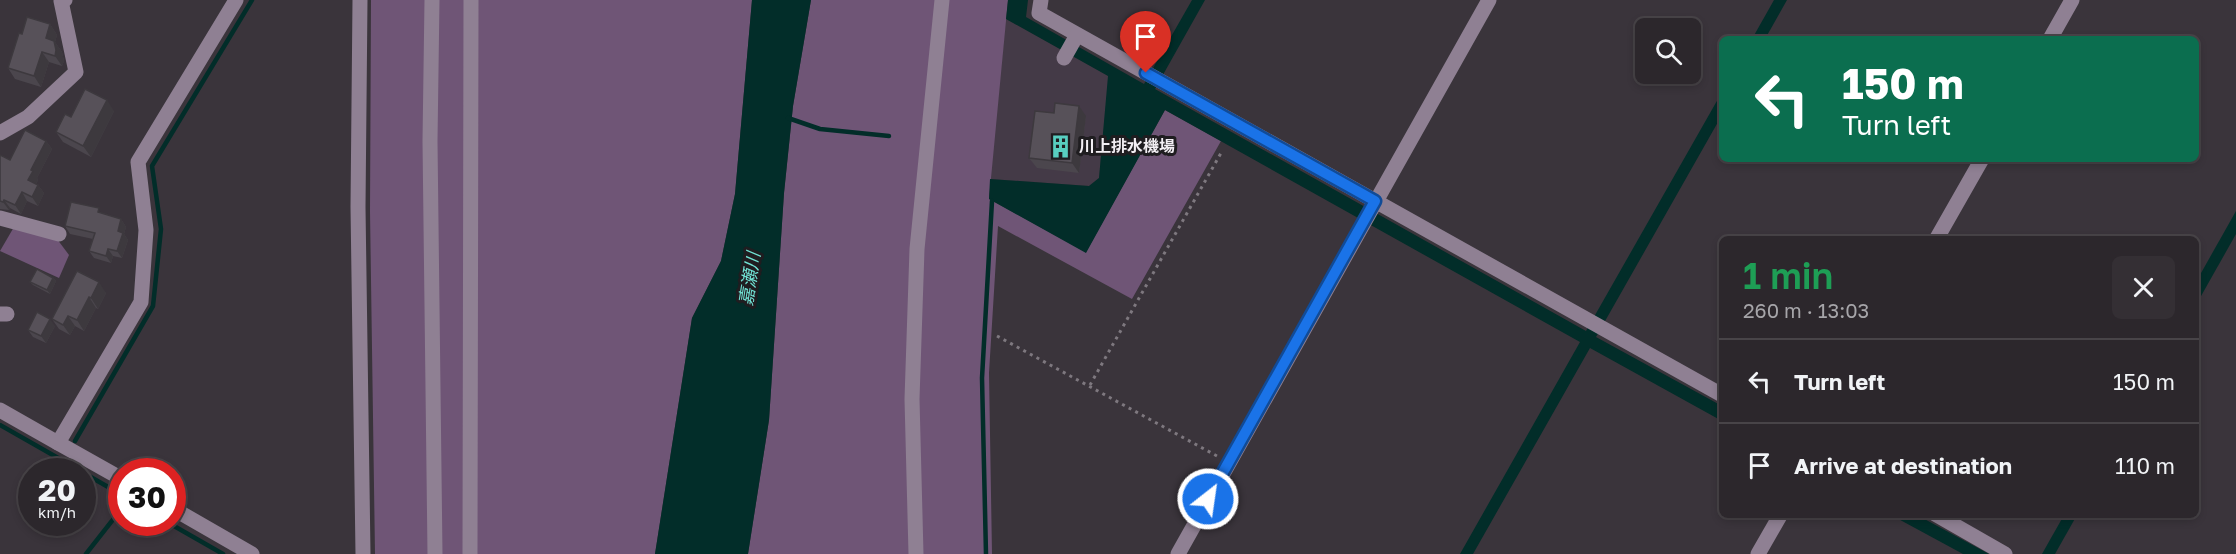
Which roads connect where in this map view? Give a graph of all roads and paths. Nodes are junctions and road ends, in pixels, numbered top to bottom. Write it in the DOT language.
graph roads {
  1 [pos="65,0"];
  2 [pos="236,0"];
  3 [pos="360,0"];
  4 [pos="432,0"];
  5 [pos="471,0"];
  6 [pos="942,0"];
  7 [pos="1041,0"];
  8 [pos="1489,0"];
  9 [pos="2072,0"];
  10 [pos="1077,35"];
  11 [pos="2052,36"];
  12 [pos="1064,58"];
  13 [pos="0,133"];
  14 [pos="1221,153"];
  15 [pos="1980,162"];
  16 [pos="1375,201"];
  17 [pos="0,218"];
  18 [pos="59,234"];
  19 [pos="1938,236"];
  20 [pos="997,336"];
  21 [pos="1090,386"];
  22 [pos="1719,393"];
  23 [pos="0,410"];
  24 [pos="58,443"];
  25 [pos="1229,463"];
  26 [pos="108,471"];
  27 [pos="186,516"];
  28 [pos="1779,518"];
  29 [pos="1942,518"];
  30 [pos="252,554"];
  31 [pos="363,554"];
  32 [pos="435,554"];
  33 [pos="470,554"];
  34 [pos="916,554"];
  35 [pos="1178,554"];
  36 [pos="1758,554"];
  37 [pos="2006,554"];
  1 -- 13 [label="street"];
  2 -- 24 [label="street"];
  3 -- 31 [label="street"];
  4 -- 32 [label="street"];
  5 -- 33 [label="street"];
  6 -- 34 [label="street"];
  7 -- 10 [label="street"];
  8 -- 16 [label="street"];
  9 -- 11 [label="street"];
  10 -- 12 [label="street"];
  10 -- 16 [label="street"];
  14 -- 21 [label="path"];
  15 -- 19 [label="street"];
  16 -- 22 [label="street"];
  16 -- 25 [label="street"];
  17 -- 18 [label="street"];
  20 -- 21 [label="path"];
  21 -- 25 [label="path"];
  23 -- 24 [label="street"];
  24 -- 26 [label="street"];
  25 -- 35 [label="street"];
  27 -- 30 [label="street"];
  28 -- 36 [label="street"];
  29 -- 37 [label="street"];
}
